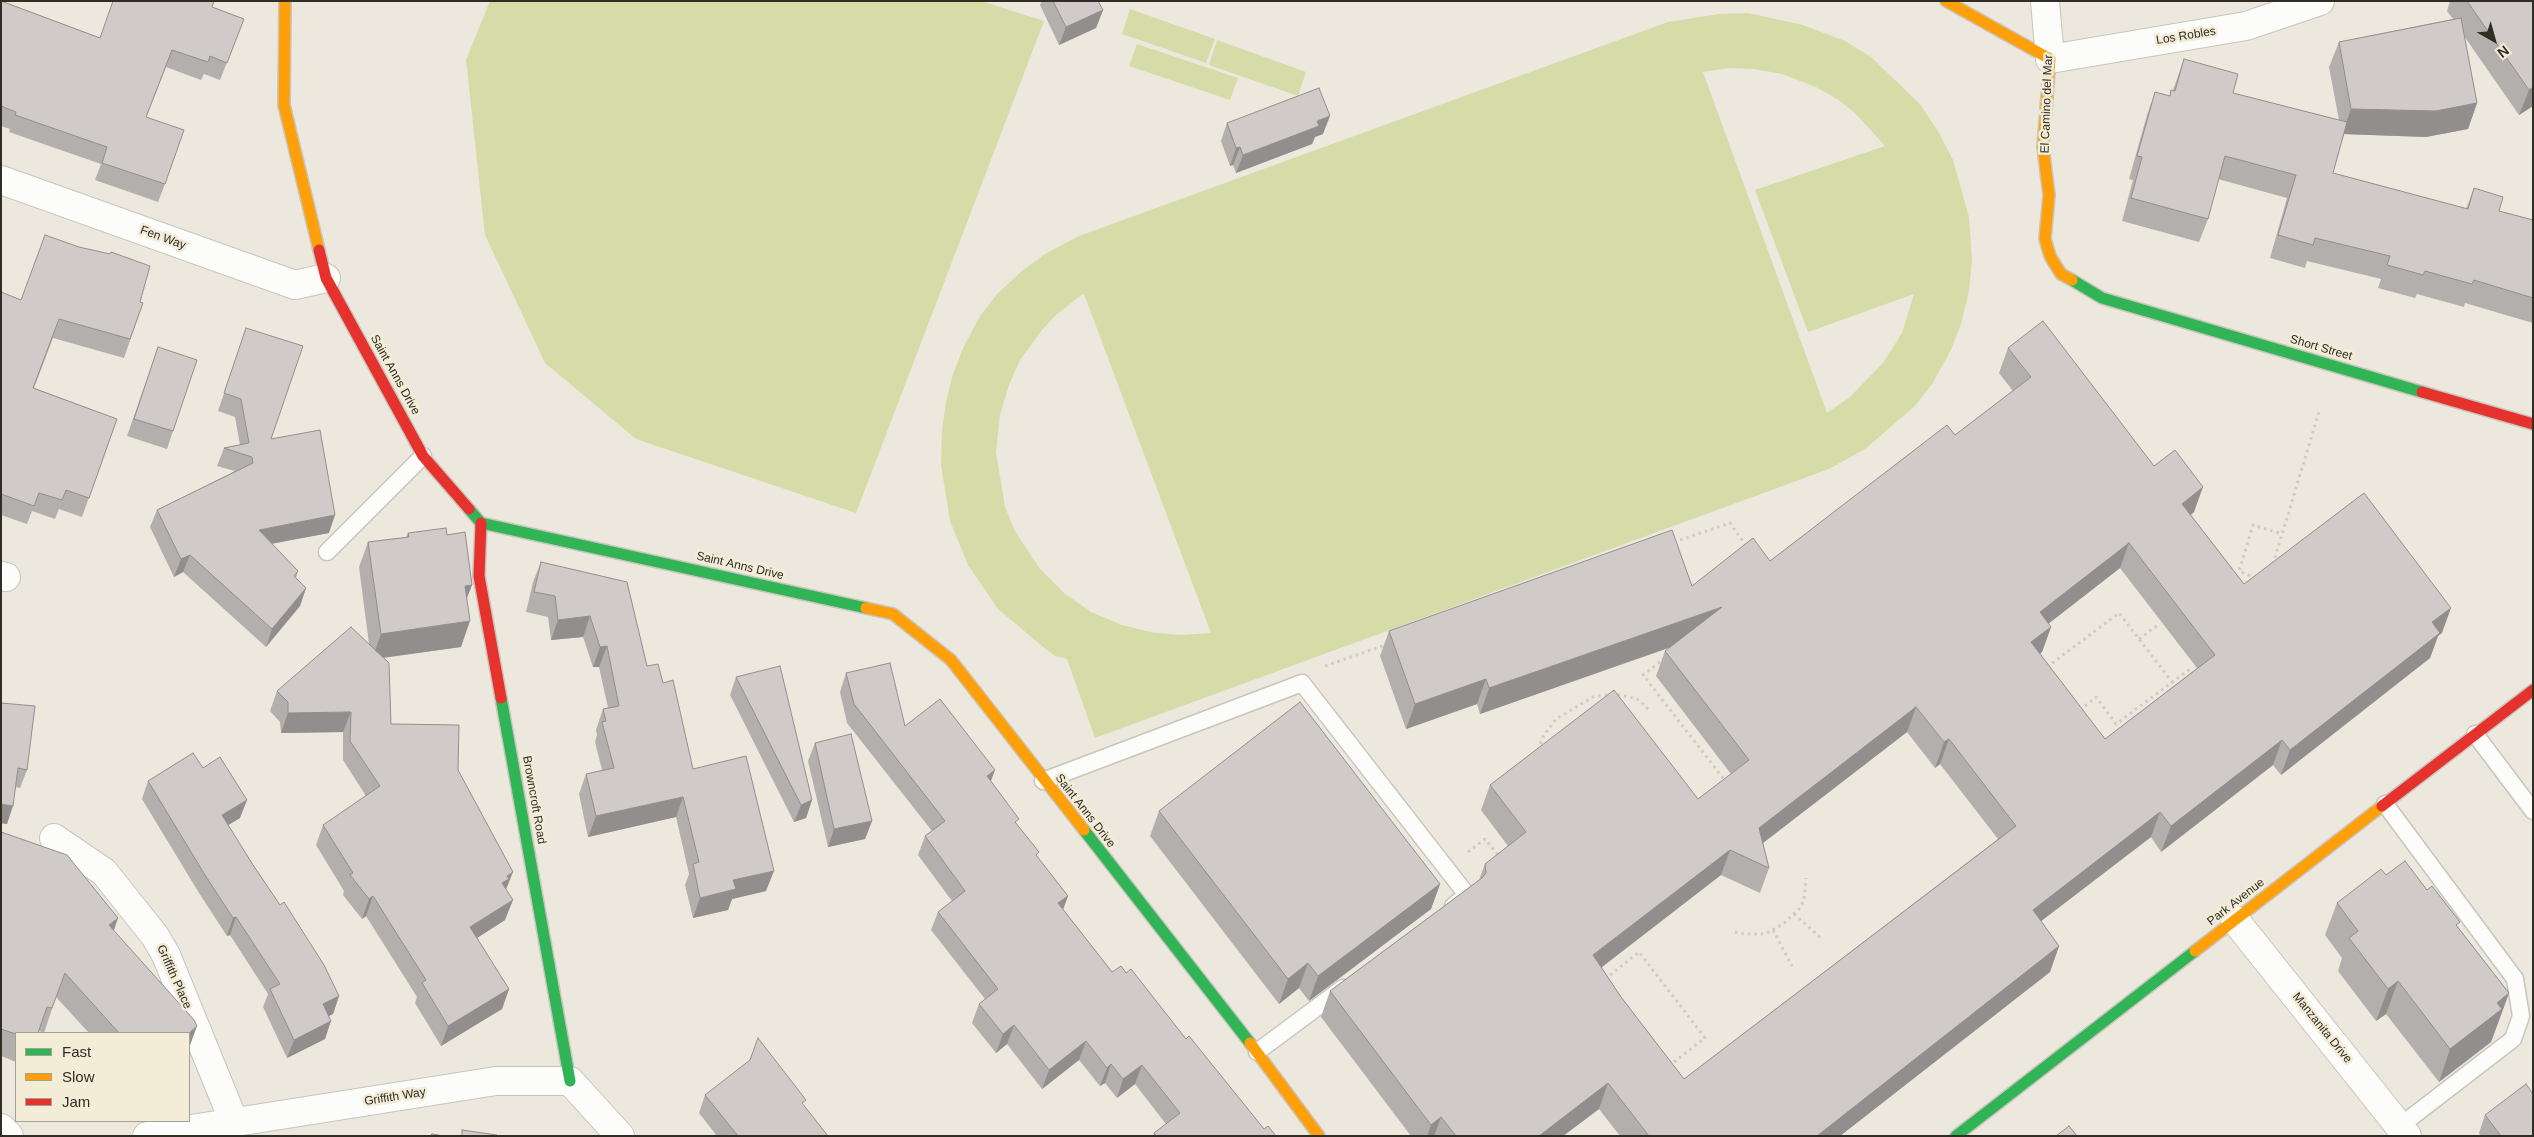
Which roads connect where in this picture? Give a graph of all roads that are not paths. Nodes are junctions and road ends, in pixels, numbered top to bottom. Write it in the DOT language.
graph roads {
  1 [pos="285,1"];
  2 [pos="1946,1"];
  3 [pos="2045,1"];
  4 [pos="2320,1"];
  5 [pos="2050,59"];
  6 [pos="1,180"];
  7 [pos="326,278"];
  8 [pos="2102,298"];
  9 [pos="2533,424"];
  10 [pos="423,456"];
  11 [pos="481,523"];
  12 [pos="327,552"];
  13 [pos="2533,690"];
  14 [pos="2475,734"];
  15 [pos="1043,781"];
  16 [pos="2384,804"];
  17 [pos="2533,811"];
  18 [pos="54,838"];
  19 [pos="1443,913"];
  20 [pos="2235,920"];
  21 [pos="1356,979"];
  22 [pos="1257,1052"];
  23 [pos="570,1081"];
  24 [pos="234,1122"];
  25 [pos="1,1128"];
  26 [pos="2404,1131"];
  27 [pos="8,1136"];
  28 [pos="147,1136"];
  29 [pos="620,1136"];
  30 [pos="1319,1136"];
  31 [pos="1956,1136"];
  1 -- 7 [label="street, Saint Anns Drive"];
  2 -- 5 [label="street"];
  3 -- 5 [label="street, El Camino del Mar"];
  4 -- 5 [label="street, Los Robles"];
  5 -- 8 [label="street, El Camino del Mar"];
  6 -- 7 [label="street, Fen Way"];
  7 -- 10 [label="street, Saint Anns Drive"];
  8 -- 9 [label="street, Short Street"];
  10 -- 11 [label="street, Saint Anns Drive"];
  10 -- 12 [label="lane"];
  11 -- 15 [label="street, Saint Anns Drive"];
  11 -- 23 [label="street, Browncroft Road"];
  13 -- 14 [label="street, Park Avenue"];
  14 -- 16 [label="street, Park Avenue"];
  14 -- 17 [label="lane"];
  15 -- 19 [label="lane"];
  15 -- 22 [label="street, Saint Anns Drive"];
  16 -- 20 [label="street, Park Avenue"];
  16 -- 26 [label="lane"];
  18 -- 24 [label="street, Griffith Place"];
  20 -- 26 [label="street, Manzanita Drive"];
  20 -- 31 [label="street, Park Avenue"];
  21 -- 22 [label="lane"];
  22 -- 30 [label="street, Saint Anns Drive"];
  23 -- 24 [label="street, Griffith Way"];
  23 -- 29 [label="street"];
  24 -- 28 [label="street, Griffith Way"];
  25 -- 27 [label="street"];
}
